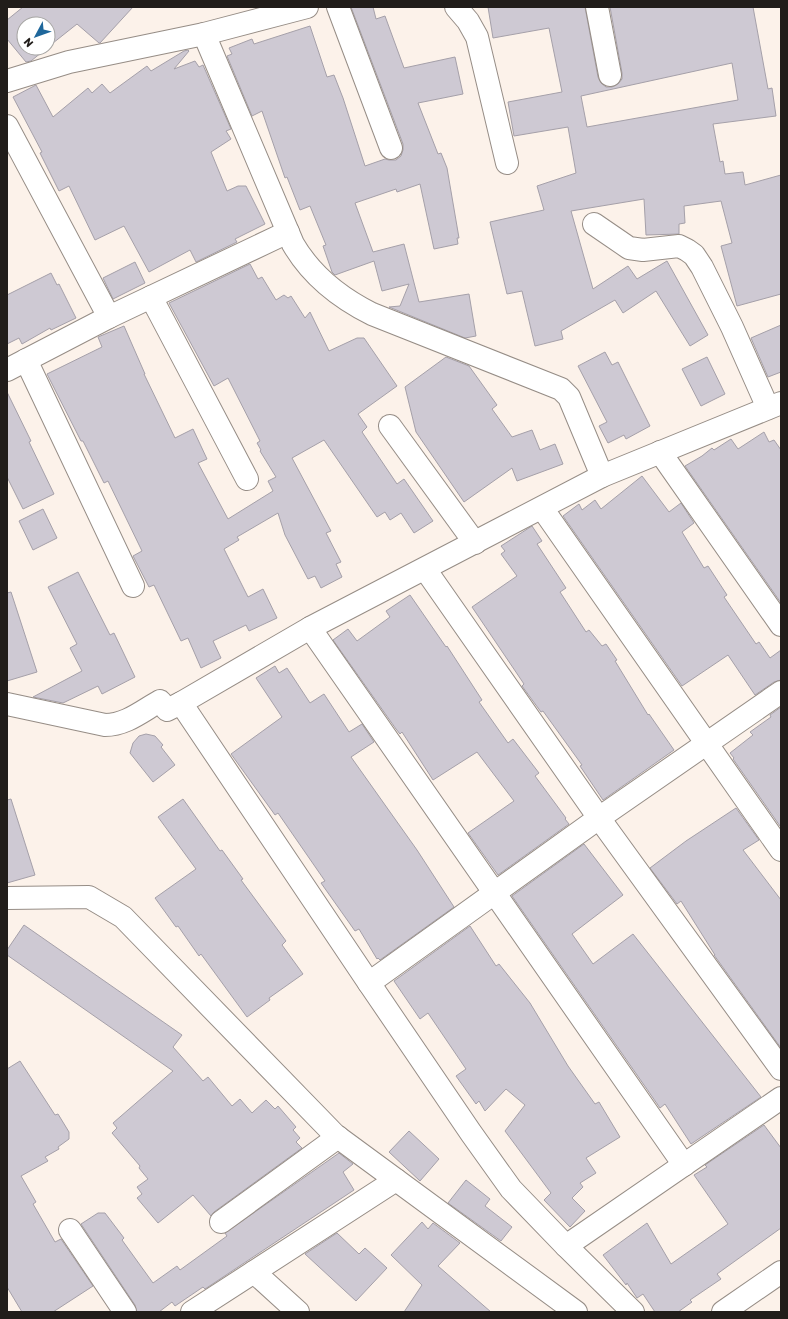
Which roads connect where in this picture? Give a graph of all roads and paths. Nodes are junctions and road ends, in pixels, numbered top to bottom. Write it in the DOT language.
graph roads {
  1 [pos="307,7"];
  2 [pos="338,7"];
  3 [pos="456,7"];
  4 [pos="597,7"];
  5 [pos="204,34"];
  6 [pos="11,73"];
  7 [pos="610,75"];
  8 [pos="7,126"];
  9 [pos="391,148"];
  10 [pos="507,163"];
  11 [pos="594,224"];
  12 [pos="288,232"];
  13 [pos="151,297"];
  14 [pos="109,317"];
  15 [pos="26,360"];
  16 [pos="7,370"];
  17 [pos="774,405"];
  18 [pos="390,426"];
  19 [pos="660,452"];
  20 [pos="602,476"];
  21 [pos="248,479"];
  22 [pos="542,508"];
  23 [pos="475,543"];
  24 [pos="425,569"];
  25 [pos="132,586"];
  26 [pos="781,625"];
  27 [pos="310,628"];
  28 [pos="781,692"];
  29 [pos="181,703"];
  30 [pos="7,704"];
  31 [pos="706,744"];
  32 [pos="599,818"];
  33 [pos="781,850"];
  34 [pos="494,894"];
  35 [pos="7,898"];
  36 [pos="369,983"];
  37 [pos="781,1069"];
  38 [pos="781,1098"];
  39 [pos="338,1137"];
  40 [pos="684,1165"];
  41 [pos="396,1180"];
  42 [pos="221,1222"];
  43 [pos="70,1230"];
  44 [pos="566,1246"];
  45 [pos="254,1272"];
  46 [pos="781,1272"];
  47 [pos="125,1312"];
  48 [pos="193,1312"];
  49 [pos="298,1312"];
  50 [pos="576,1312"];
  51 [pos="634,1312"];
  52 [pos="723,1312"];
  1 -- 5 [label="street"];
  2 -- 9 [label="street"];
  3 -- 10 [label="street"];
  4 -- 7 [label="street"];
  5 -- 6 [label="street"];
  5 -- 12 [label="street"];
  8 -- 14 [label="street"];
  11 -- 17 [label="street"];
  12 -- 13 [label="street"];
  12 -- 20 [label="street"];
  13 -- 14 [label="street"];
  13 -- 21 [label="street"];
  14 -- 15 [label="street"];
  15 -- 16 [label="street"];
  15 -- 25 [label="street"];
  17 -- 19 [label="street"];
  18 -- 23 [label="street"];
  19 -- 20 [label="street"];
  19 -- 26 [label="street"];
  20 -- 22 [label="street"];
  22 -- 23 [label="street"];
  22 -- 31 [label="street"];
  23 -- 24 [label="street"];
  24 -- 27 [label="street"];
  24 -- 32 [label="street"];
  27 -- 29 [label="street"];
  27 -- 34 [label="street"];
  28 -- 31 [label="street"];
  29 -- 30 [label="street"];
  29 -- 36 [label="street"];
  31 -- 32 [label="street"];
  31 -- 33 [label="street"];
  32 -- 34 [label="street"];
  32 -- 37 [label="street"];
  34 -- 36 [label="street"];
  34 -- 40 [label="street"];
  35 -- 39 [label="street"];
  36 -- 44 [label="street"];
  38 -- 40 [label="street"];
  39 -- 41 [label="street"];
  39 -- 42 [label="street"];
  40 -- 44 [label="street"];
  41 -- 45 [label="street"];
  41 -- 50 [label="street"];
  43 -- 47 [label="street"];
  44 -- 51 [label="street"];
  45 -- 48 [label="street"];
  45 -- 49 [label="street"];
  46 -- 52 [label="street"];
}
